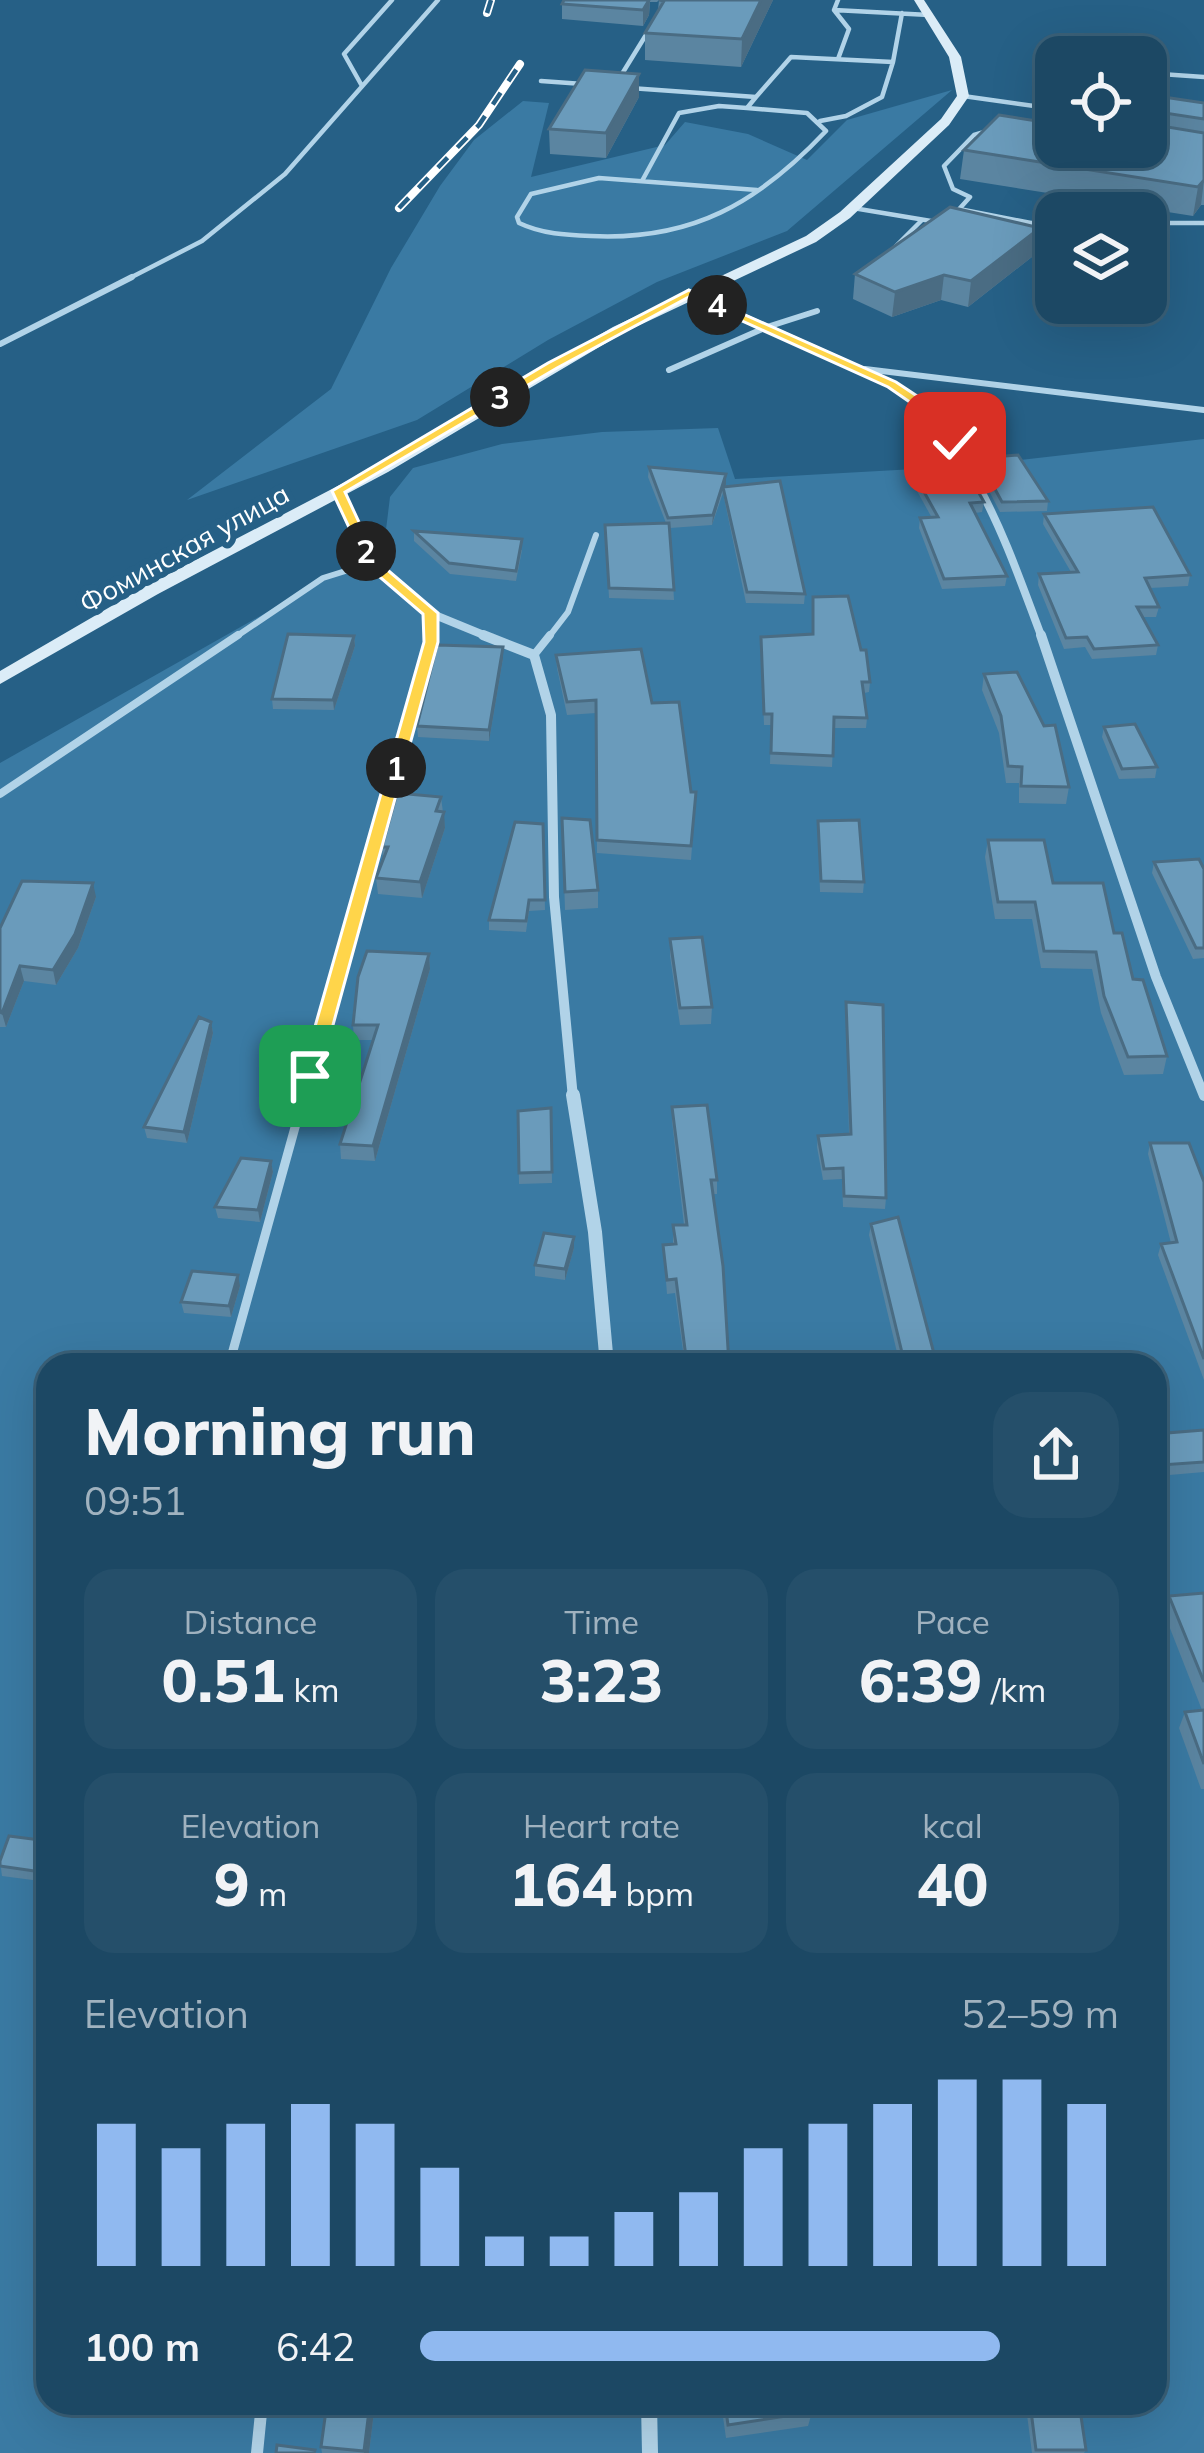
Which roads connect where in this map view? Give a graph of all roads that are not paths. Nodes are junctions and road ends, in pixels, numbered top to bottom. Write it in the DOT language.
graph roads {
  1 [pos="392,0"];
  2 [pos="438,0"];
  3 [pos="838,0"];
  4 [pos="924,7"];
  5 [pos="834,10"];
  6 [pos="902,13"];
  7 [pos="649,28"];
  8 [pos="838,58"];
  9 [pos="893,62"];
  10 [pos="1167,74"];
  11 [pos="1204,77"];
  12 [pos="541,81"];
  13 [pos="362,86"];
  14 [pos="596,86"];
  15 [pos="963,96"];
  16 [pos="756,97"];
  17 [pos="1035,106"];
  18 [pos="746,108"];
  19 [pos="820,122"];
  20 [pos="1004,129"];
  21 [pos="642,181"];
  22 [pos="757,190"];
  23 [pos="853,208"];
  24 [pos="959,209"];
  25 [pos="922,220"];
  26 [pos="1035,223"];
  27 [pos="1167,223"];
  28 [pos="1204,223"];
  29 [pos="892,250"];
  30 [pos="689,293"];
  31 [pos="817,311"];
  32 [pos="767,327"];
  33 [pos="0,344"];
  34 [pos="866,369"];
  35 [pos="669,370"];
  36 [pos="1204,410"];
  37 [pos="338,491"];
  38 [pos="596,536"];
  39 [pos="371,563"];
  40 [pos="430,613"];
  41 [pos="534,655"];
  42 [pos="0,679"];
  43 [pos="0,794"];
  44 [pos="1204,1096"];
  45 [pos="233,1353"];
  46 [pos="606,1353"];
  47 [pos="261,2415"];
  48 [pos="649,2415"];
  49 [pos="257,2453"];
  50 [pos="650,2453"];
  1 -- 13 [label="lane"];
  2 -- 13 [label="lane"];
  3 -- 5 [label="lane"];
  4 -- 6 [label="lane"];
  4 -- 15 [label="street"];
  5 -- 6 [label="lane"];
  5 -- 8 [label="lane"];
  6 -- 9 [label="lane"];
  7 -- 16 [label="lane"];
  8 -- 9 [label="lane"];
  8 -- 16 [label="lane"];
  9 -- 19 [label="lane"];
  10 -- 11 [label="lane"];
  12 -- 14 [label="lane"];
  13 -- 33 [label="lane"];
  15 -- 17 [label="lane"];
  15 -- 23 [label="street, Фоминская улица"];
  16 -- 18 [label="lane"];
  18 -- 19 [label="lane"];
  18 -- 21 [label="lane"];
  19 -- 22 [label="lane"];
  20 -- 24 [label="lane"];
  21 -- 22 [label="lane"];
  21 -- 22 [label="lane"];
  23 -- 25 [label="lane"];
  23 -- 30 [label="street, Фоминская улица"];
  24 -- 25 [label="lane"];
  24 -- 26 [label="lane"];
  25 -- 29 [label="lane"];
  27 -- 28 [label="lane"];
  30 -- 32 [label="street"];
  30 -- 37 [label="street, Фоминская улица"];
  31 -- 32 [label="lane"];
  32 -- 34 [label="street"];
  32 -- 35 [label="lane"];
  34 -- 36 [label="lane"];
  34 -- 44 [label="street"];
  37 -- 39 [label="street"];
  37 -- 42 [label="street, Фоминская улица"];
  38 -- 41 [label="lane"];
  39 -- 40 [label="street"];
  39 -- 43 [label="lane"];
  40 -- 41 [label="street"];
  40 -- 45 [label="lane"];
  41 -- 46 [label="street"];
  47 -- 49 [label="lane"];
  48 -- 50 [label="street"];
}
